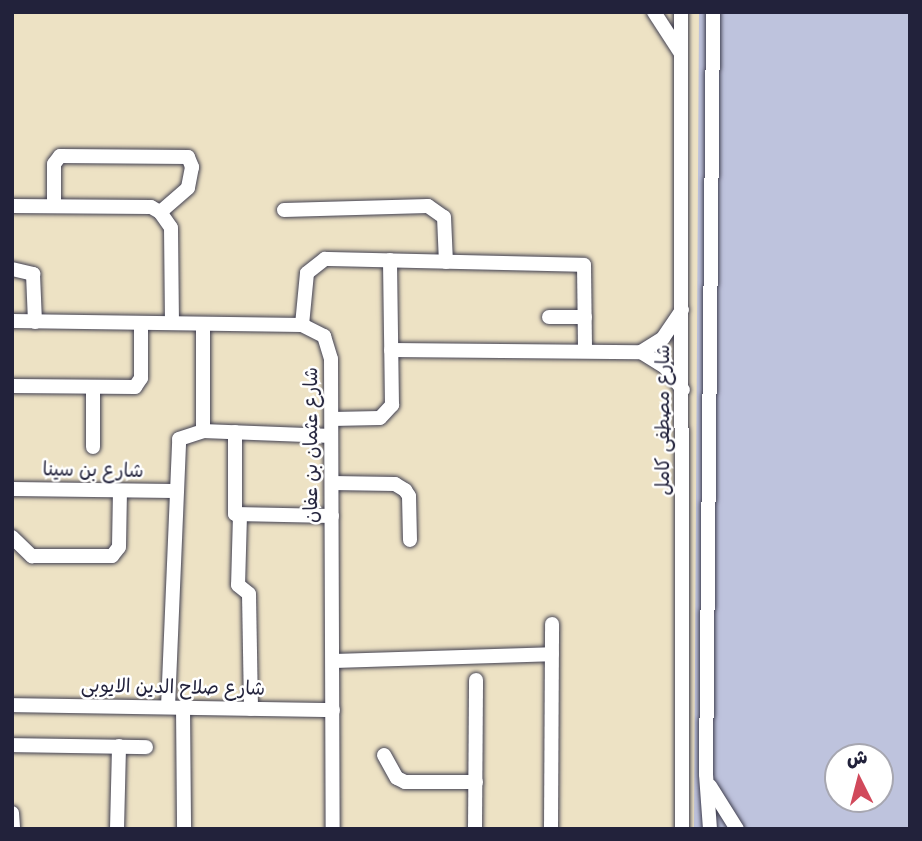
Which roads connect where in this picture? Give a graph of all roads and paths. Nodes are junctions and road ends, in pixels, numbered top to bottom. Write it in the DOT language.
graph roads {
  1 [pos="654,12"];
  2 [pos="681,12"];
  3 [pos="713,12"];
  4 [pos="684,64"];
  5 [pos="12,206"];
  6 [pos="54,206"];
  7 [pos="284,211"];
  8 [pos="160,212"];
  9 [pos="390,260"];
  10 [pos="446,261"];
  11 [pos="12,269"];
  12 [pos="684,306"];
  13 [pos="549,317"];
  14 [pos="585,317"];
  15 [pos="12,321"];
  16 [pos="35,322"];
  17 [pos="141,323"];
  18 [pos="172,323"];
  19 [pos="203,324"];
  20 [pos="302,325"];
  21 [pos="391,350"];
  22 [pos="585,351"];
  23 [pos="641,352"];
  24 [pos="12,386"];
  25 [pos="93,387"];
  26 [pos="684,391"];
  27 [pos="332,419"];
  28 [pos="203,431"];
  29 [pos="235,432"];
  30 [pos="331,436"];
  31 [pos="93,447"];
  32 [pos="332,483"];
  33 [pos="12,489"];
  34 [pos="120,491"];
  35 [pos="174,491"];
  36 [pos="240,515"];
  37 [pos="332,516"];
  38 [pos="12,537"];
  39 [pos="410,540"];
  40 [pos="552,624"];
  41 [pos="552,654"];
  42 [pos="333,661"];
  43 [pos="476,680"];
  44 [pos="12,705"];
  45 [pos="175,707"];
  46 [pos="251,709"];
  47 [pos="333,710"];
  48 [pos="12,745"];
  49 [pos="119,746"];
  50 [pos="146,747"];
  51 [pos="384,755"];
  52 [pos="706,774"];
  53 [pos="476,782"];
  54 [pos="684,793"];
  55 [pos="707,793"];
  56 [pos="12,813"];
  57 [pos="13,829"];
  58 [pos="117,829"];
  59 [pos="184,829"];
  60 [pos="333,829"];
  61 [pos="475,829"];
  62 [pos="551,829"];
  63 [pos="682,829"];
  64 [pos="710,829"];
  65 [pos="737,829"];
  1 -- 4 [label="street"];
  2 -- 4 [label="street, شارع مصطفى كامل"];
  3 -- 52 [label="street"];
  4 -- 12 [label="street, شارع مصطفى كامل"];
  5 -- 6 [label="street"];
  6 -- 8 [label="street"];
  6 -- 8 [label="street"];
  7 -- 10 [label="street"];
  8 -- 18 [label="street"];
  9 -- 10 [label="street"];
  9 -- 20 [label="street"];
  9 -- 21 [label="street"];
  10 -- 14 [label="street"];
  11 -- 16 [label="street"];
  12 -- 23 [label="street"];
  12 -- 26 [label="street, شارع مصطفى كامل"];
  13 -- 14 [label="street"];
  14 -- 22 [label="street"];
  15 -- 16 [label="street"];
  16 -- 17 [label="street"];
  17 -- 18 [label="street"];
  17 -- 25 [label="street"];
  18 -- 19 [label="street"];
  19 -- 20 [label="street"];
  19 -- 28 [label="street"];
  20 -- 27 [label="street, شارع عثمان بن عفان"];
  21 -- 22 [label="street"];
  21 -- 27 [label="street"];
  22 -- 23 [label="street"];
  23 -- 26 [label="street"];
  24 -- 25 [label="street"];
  25 -- 31 [label="street"];
  26 -- 54 [label="street, شارع مصطفى كامل"];
  27 -- 30 [label="street, شارع عثمان بن عفان"];
  28 -- 29 [label="street"];
  28 -- 35 [label="street"];
  29 -- 30 [label="street"];
  29 -- 36 [label="street"];
  30 -- 32 [label="street, شارع عثمان بن عفان"];
  32 -- 37 [label="street, شارع عثمان بن عفان"];
  32 -- 39 [label="street"];
  33 -- 34 [label="street, شارع بن سينا"];
  34 -- 35 [label="street, شارع بن سينا"];
  34 -- 38 [label="street"];
  35 -- 45 [label="street"];
  36 -- 37 [label="street"];
  36 -- 46 [label="street"];
  37 -- 42 [label="street, شارع عثمان بن عفان"];
  40 -- 41 [label="street"];
  41 -- 42 [label="street"];
  41 -- 62 [label="street"];
  42 -- 47 [label="street, شارع عثمان بن عفان"];
  43 -- 53 [label="street"];
  44 -- 45 [label="street, شارع صلاح الدين الايوبى"];
  45 -- 46 [label="street, شارع صلاح الدين الايوبى"];
  45 -- 59 [label="street"];
  46 -- 47 [label="street, شارع صلاح الدين الايوبى"];
  47 -- 60 [label="street, شارع عثمان بن عفان"];
  48 -- 49 [label="street"];
  49 -- 50 [label="street"];
  49 -- 58 [label="street"];
  51 -- 53 [label="street"];
  52 -- 55 [label="street"];
  52 -- 65 [label="street"];
  53 -- 61 [label="street"];
  54 -- 55 [label="street"];
  54 -- 63 [label="street, شارع مصطفى كامل"];
  55 -- 64 [label="street"];
  56 -- 57 [label="street"];
}
